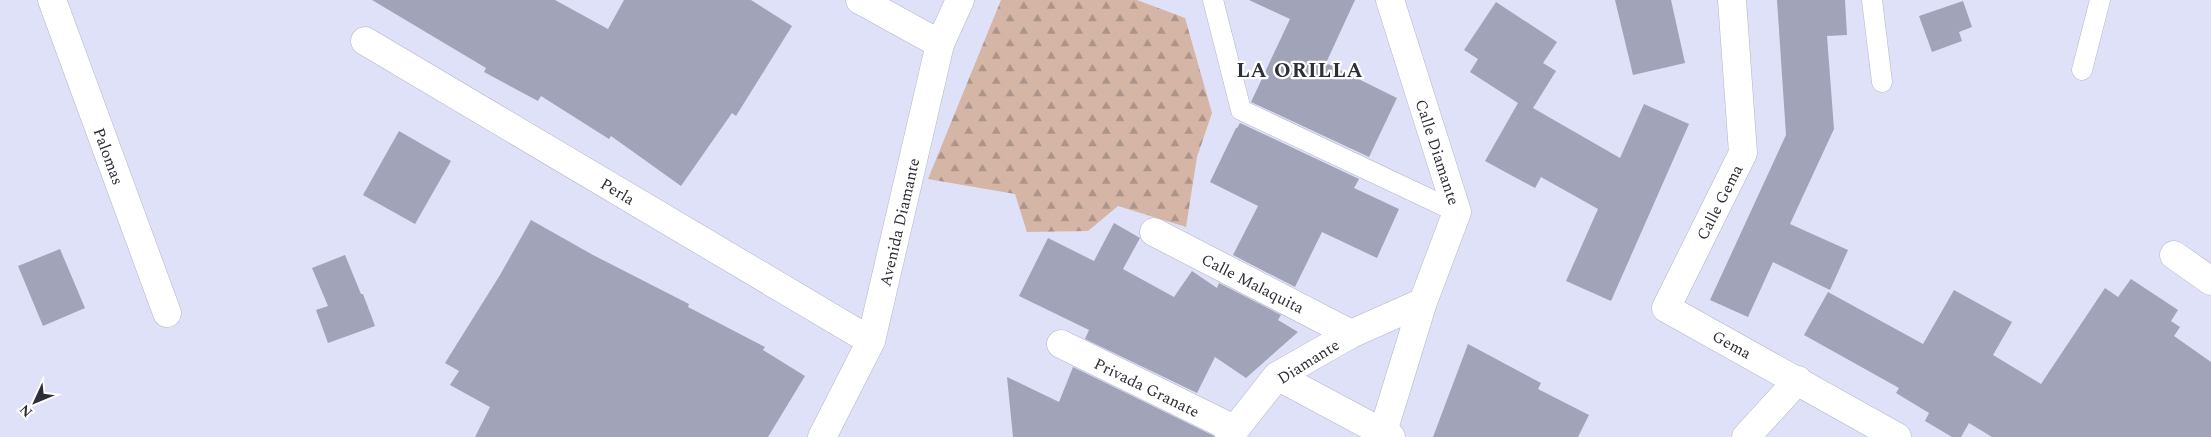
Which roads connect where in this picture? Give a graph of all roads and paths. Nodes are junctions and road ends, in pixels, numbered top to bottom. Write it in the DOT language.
graph roads {
  1 [pos="52,0"];
  2 [pos="860,0"];
  3 [pos="960,0"];
  4 [pos="1213,0"];
  5 [pos="1390,0"];
  6 [pos="1732,0"];
  7 [pos="1872,0"];
  8 [pos="2100,0"];
  9 [pos="365,41"];
  10 [pos="940,44"];
  11 [pos="2082,70"];
  12 [pos="1882,82"];
  13 [pos="1457,212"];
  14 [pos="1154,232"];
  15 [pos="2174,255"];
  16 [pos="2211,281"];
  17 [pos="1423,302"];
  18 [pos="1666,308"];
  19 [pos="167,313"];
  20 [pos="1351,334"];
  21 [pos="871,341"];
  22 [pos="1061,344"];
  23 [pos="1277,376"];
  24 [pos="1798,380"];
  25 [pos="1231,433"];
  26 [pos="1387,434"];
  27 [pos="822,437"];
  28 [pos="1746,437"];
  29 [pos="1897,437"];
  1 -- 19 [label="street, Palomas"];
  2 -- 10 [label="street"];
  3 -- 10 [label="street, Avenida Diamante"];
  4 -- 13 [label="lane"];
  5 -- 13 [label="street, Calle Diamante"];
  6 -- 18 [label="street, Calle Gema"];
  7 -- 12 [label="lane"];
  8 -- 11 [label="lane"];
  9 -- 21 [label="street, Perla"];
  10 -- 21 [label="street, Avenida Diamante"];
  13 -- 17 [label="street, Calle Diamante"];
  14 -- 20 [label="street, Calle Malaquita"];
  15 -- 16 [label="street"];
  17 -- 20 [label="street"];
  17 -- 26 [label="street, Calle Diamante"];
  18 -- 24 [label="street, Gema"];
  20 -- 23 [label="street, Diamante"];
  21 -- 27 [label="street, Avenida Diamante"];
  22 -- 25 [label="street, Privada Granate"];
  23 -- 25 [label="street, Diamante"];
  23 -- 26 [label="street"];
  24 -- 28 [label="street"];
  24 -- 29 [label="street, Gema"];
}
